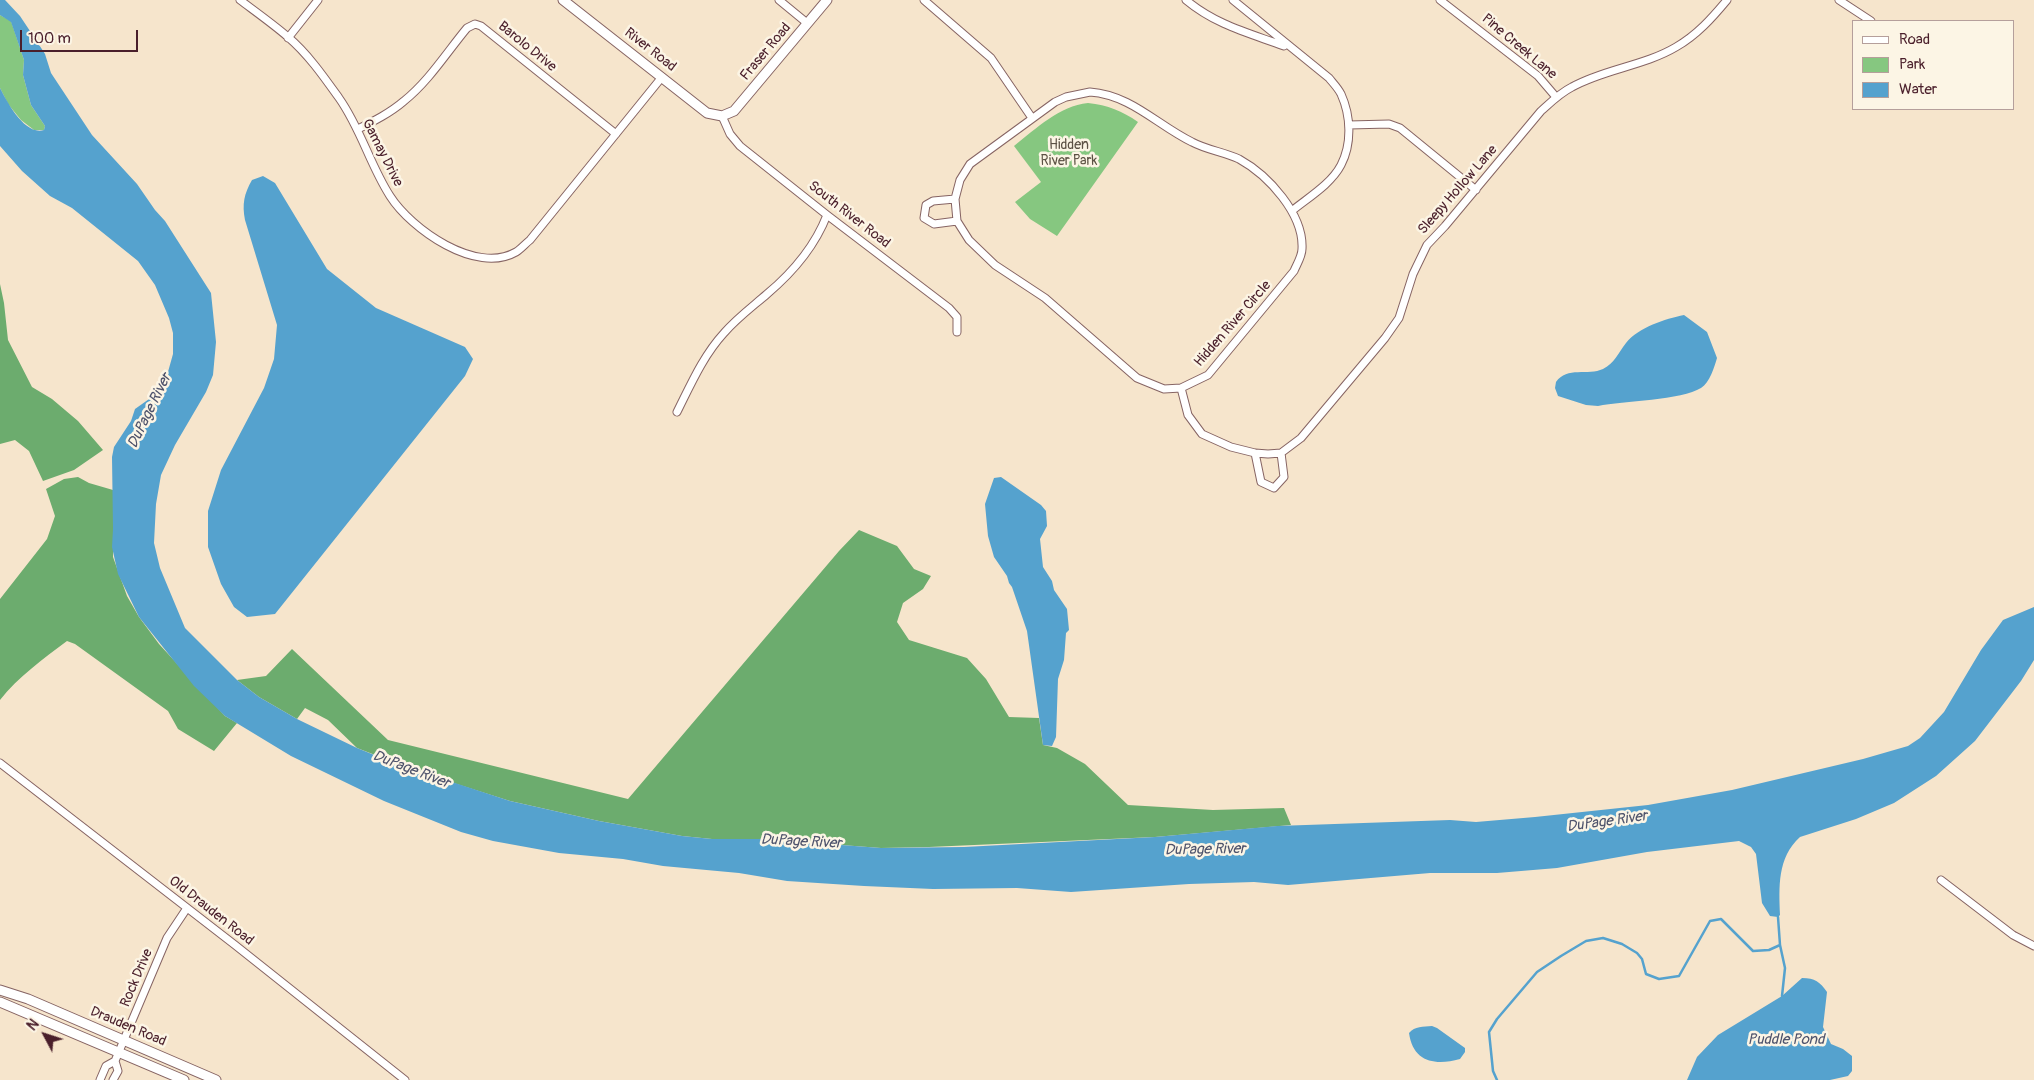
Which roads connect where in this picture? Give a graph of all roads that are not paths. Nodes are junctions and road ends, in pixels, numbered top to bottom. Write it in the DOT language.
graph roads {
  1 [pos="240,0"];
  2 [pos="318,0"];
  3 [pos="563,0"];
  4 [pos="778,0"];
  5 [pos="827,0"];
  6 [pos="926,0"];
  7 [pos="1186,0"];
  8 [pos="1233,0"];
  9 [pos="1440,0"];
  10 [pos="1727,0"];
  11 [pos="1839,0"];
  12 [pos="1870,20"];
  13 [pos="807,23"];
  14 [pos="288,38"];
  15 [pos="1290,48"];
  16 [pos="662,77"];
  17 [pos="1556,97"];
  18 [pos="722,116"];
  19 [pos="1032,118"];
  20 [pos="1349,125"];
  21 [pos="358,129"];
  22 [pos="616,134"];
  23 [pos="1476,190"];
  24 [pos="955,199"];
  25 [pos="1292,210"];
  26 [pos="827,215"];
  27 [pos="957,221"];
  28 [pos="957,332"];
  29 [pos="1181,388"];
  30 [pos="677,412"];
  31 [pos="1255,453"];
  32 [pos="1280,453"];
  33 [pos="0,763"];
  34 [pos="1942,880"];
  35 [pos="187,908"];
  36 [pos="2034,946"];
  37 [pos="0,990"];
  38 [pos="0,1002"];
  39 [pos="124,1040"];
  40 [pos="119,1052"];
  41 [pos="116,1061"];
  42 [pos="100,1080"];
  43 [pos="113,1080"];
  44 [pos="184,1080"];
  45 [pos="216,1080"];
  46 [pos="405,1080"];
  1 -- 14 [label="street, Gamay Drive"];
  2 -- 14 [label="street"];
  3 -- 16 [label="street, River Road"];
  4 -- 13 [label="street"];
  5 -- 13 [label="street, Fraser Road"];
  6 -- 19 [label="street"];
  7 -- 15 [label="street"];
  8 -- 15 [label="street"];
  9 -- 17 [label="street, Pine Creek Lane"];
  10 -- 17 [label="street, Sleepy Hollow Lane"];
  11 -- 12 [label="street"];
  13 -- 18 [label="street, Fraser Road"];
  14 -- 21 [label="street, Gamay Drive"];
  15 -- 20 [label="street"];
  16 -- 18 [label="street, River Road"];
  16 -- 22 [label="street, Gamay Drive"];
  17 -- 23 [label="street, Sleepy Hollow Lane"];
  18 -- 26 [label="street, South River Road"];
  19 -- 24 [label="street, Hidden River Circle"];
  19 -- 25 [label="street, Hidden River Circle"];
  20 -- 23 [label="street"];
  20 -- 25 [label="street"];
  21 -- 22 [label="street, Barolo Drive"];
  21 -- 22 [label="street, Gamay Drive"];
  23 -- 32 [label="street, Sleepy Hollow Lane"];
  24 -- 27 [label="street, Hidden River Circle"];
  24 -- 27 [label="street"];
  25 -- 29 [label="street, Hidden River Circle"];
  26 -- 28 [label="street, South River Road"];
  26 -- 30 [label="street"];
  27 -- 29 [label="street, Hidden River Circle"];
  29 -- 31 [label="street"];
  31 -- 32 [label="street"];
  31 -- 32 [label="street"];
  33 -- 35 [label="street, Old Drauden Road"];
  34 -- 36 [label="street"];
  35 -- 39 [label="street, Rock Drive"];
  35 -- 46 [label="street, Old Drauden Road"];
  37 -- 39 [label="street, Drauden Road"];
  38 -- 40 [label="street, Drauden Road"];
  39 -- 40 [label="street, Rock Drive"];
  39 -- 45 [label="street, Drauden Road"];
  40 -- 41 [label="street, Rock Drive"];
  40 -- 44 [label="street, Drauden Road"];
  41 -- 42 [label="street, Rock Drive"];
  41 -- 43 [label="street, Rock Drive"];
}
